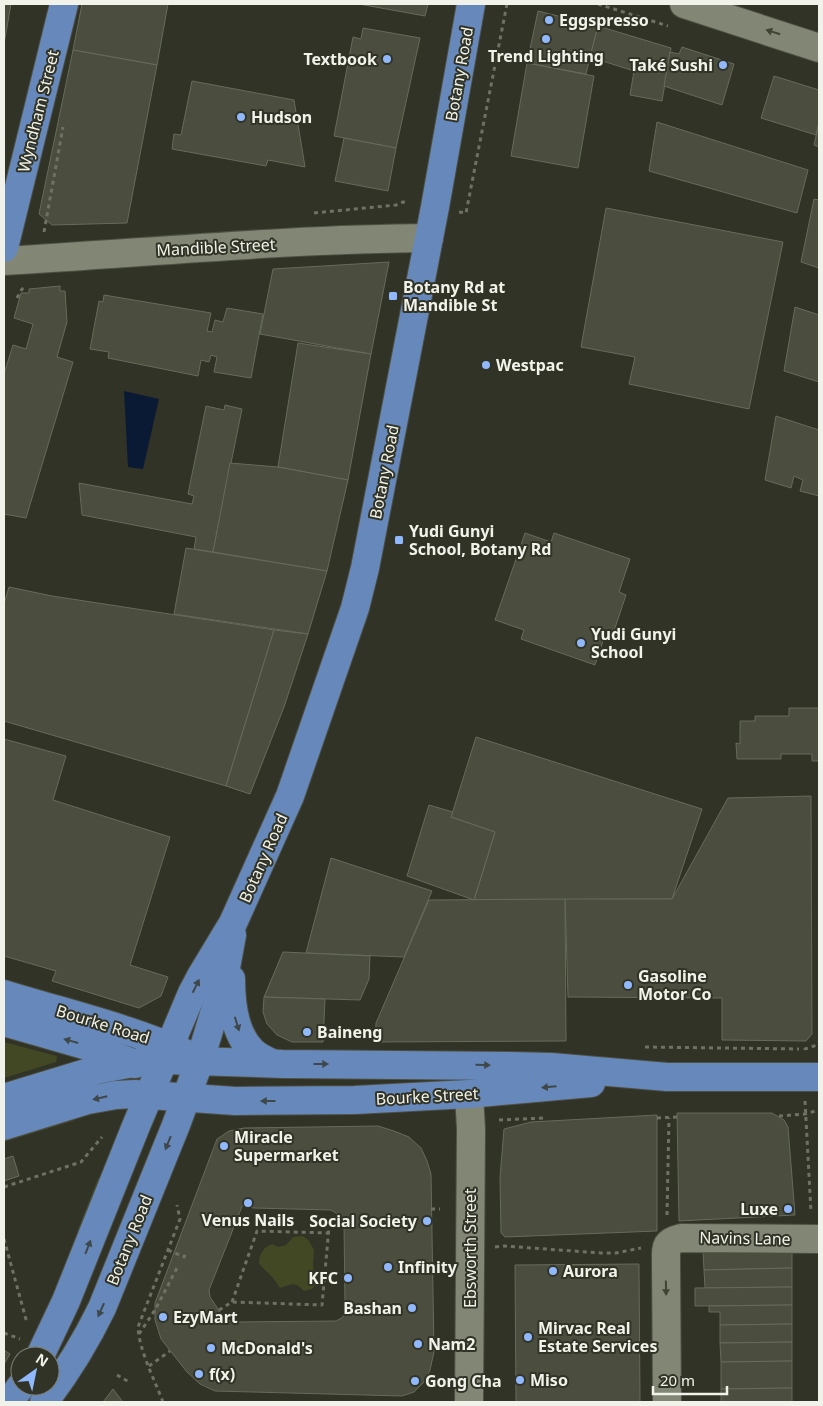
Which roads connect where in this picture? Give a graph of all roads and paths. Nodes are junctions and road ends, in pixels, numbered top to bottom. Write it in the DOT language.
graph roads {
  1 [pos="64,4"];
  2 [pos="471,4"];
  3 [pos="507,4"];
  4 [pos="684,4"];
  5 [pos="819,48"];
  6 [pos="466,213"];
  7 [pos="429,238"];
  8 [pos="4,248"];
  9 [pos="4,261"];
  10 [pos="31,285"];
  11 [pos="17,298"];
  12 [pos="234,923"];
  13 [pos="4,994"];
  14 [pos="4,1022"];
  15 [pos="819,1042"];
  16 [pos="200,1060"];
  17 [pos="133,1063"];
  18 [pos="272,1063"];
  19 [pos="812,1066"];
  20 [pos="160,1070"];
  21 [pos="667,1076"];
  22 [pos="469,1094"];
  23 [pos="4,1098"];
  24 [pos="186,1098"];
  25 [pos="819,1110"];
  26 [pos="805,1114"];
  27 [pos="779,1116"];
  28 [pos="677,1117"];
  29 [pos="544,1118"];
  30 [pos="657,1118"];
  31 [pos="669,1118"];
  32 [pos="496,1120"];
  33 [pos="4,1126"];
  34 [pos="104,1135"];
  35 [pos="4,1187"];
  36 [pos="177,1205"];
  37 [pos="440,1209"];
  38 [pos="431,1210"];
  39 [pos="339,1216"];
  40 [pos="815,1227"];
  41 [pos="328,1233"];
  42 [pos="4,1239"];
  43 [pos="671,1240"];
  44 [pos="504,1246"];
  45 [pos="638,1248"];
  46 [pos="168,1250"];
  47 [pos="186,1253"];
  48 [pos="177,1268"];
  49 [pos="232,1302"];
  50 [pos="219,1310"];
  51 [pos="27,1324"];
  52 [pos="4,1333"];
  53 [pos="138,1334"];
  54 [pos="29,1346"];
  55 [pos="38,1346"];
  56 [pos="170,1351"];
  57 [pos="149,1366"];
  58 [pos="117,1375"];
  59 [pos="129,1382"];
  60 [pos="44,1402"];
  61 [pos="163,1402"];
  62 [pos="469,1402"];
  63 [pos="667,1402"];
  1 -- 8 [label="main road, Wyndham Street"];
  2 -- 7 [label="main road, Botany Road"];
  3 -- 6 [label="path"];
  5 -- 4 [label="street, one-way"];
  7 -- 9 [label="street, Mandible Street"];
  7 -- 12 [label="main road, Botany Road"];
  10 -- 11 [label="path"];
  12 -- 16 [label="main road, Botany Road"];
  12 -- 18 [label="main road, one-way"];
  20 -- 12 [label="main road, Botany Road, one-way"];
  13 -- 20 [label="main road, Bourke Road"];
  17 -- 14 [label="main road, Bourke Road, one-way"];
  15 -- 19 [label="path"];
  16 -- 18 [label="main road, Bourke Street"];
  16 -- 20 [label="main road, Bourke Road"];
  16 -- 24 [label="main road, Botany Road"];
  17 -- 20 [label="main road, Bourke Road"];
  17 -- 23 [label="main road"];
  18 -- 21 [label="main road, Bourke Street, one-way"];
  19 -- 21 [label="main road, Bourke Street"];
  20 -- 24 [label="main road, Bourke Street"];
  20 -- 33 [label="main road, Bourke Street, one-way"];
  55 -- 20 [label="main road, Botany Road, one-way"];
  21 -- 22 [label="main road, Bourke Street, one-way"];
  22 -- 24 [label="main road, Bourke Street, one-way"];
  22 -- 62 [label="street, Ebsworth Street"];
  24 -- 60 [label="main road, Botany Road, one-way"];
  25 -- 26 [label="path"];
  26 -- 27 [label="path"];
  26 -- 40 [label="path"];
  28 -- 31 [label="path"];
  29 -- 32 [label="path"];
  30 -- 31 [label="path"];
  31 -- 43 [label="path"];
  34 -- 35 [label="path"];
  36 -- 46 [label="path"];
  37 -- 38 [label="path"];
  39 -- 41 [label="path"];
  40 -- 43 [label="street, Navins Lane"];
  41 -- 49 [label="path"];
  41 -- 49 [label="path"];
  42 -- 51 [label="path"];
  43 -- 63 [label="street, one-way"];
  44 -- 45 [label="path"];
  46 -- 47 [label="path"];
  46 -- 53 [label="path"];
  48 -- 53 [label="path"];
  49 -- 50 [label="path"];
  52 -- 54 [label="path"];
  53 -- 57 [label="path"];
  56 -- 57 [label="path"];
  57 -- 61 [label="path"];
  58 -- 59 [label="path"];
}
